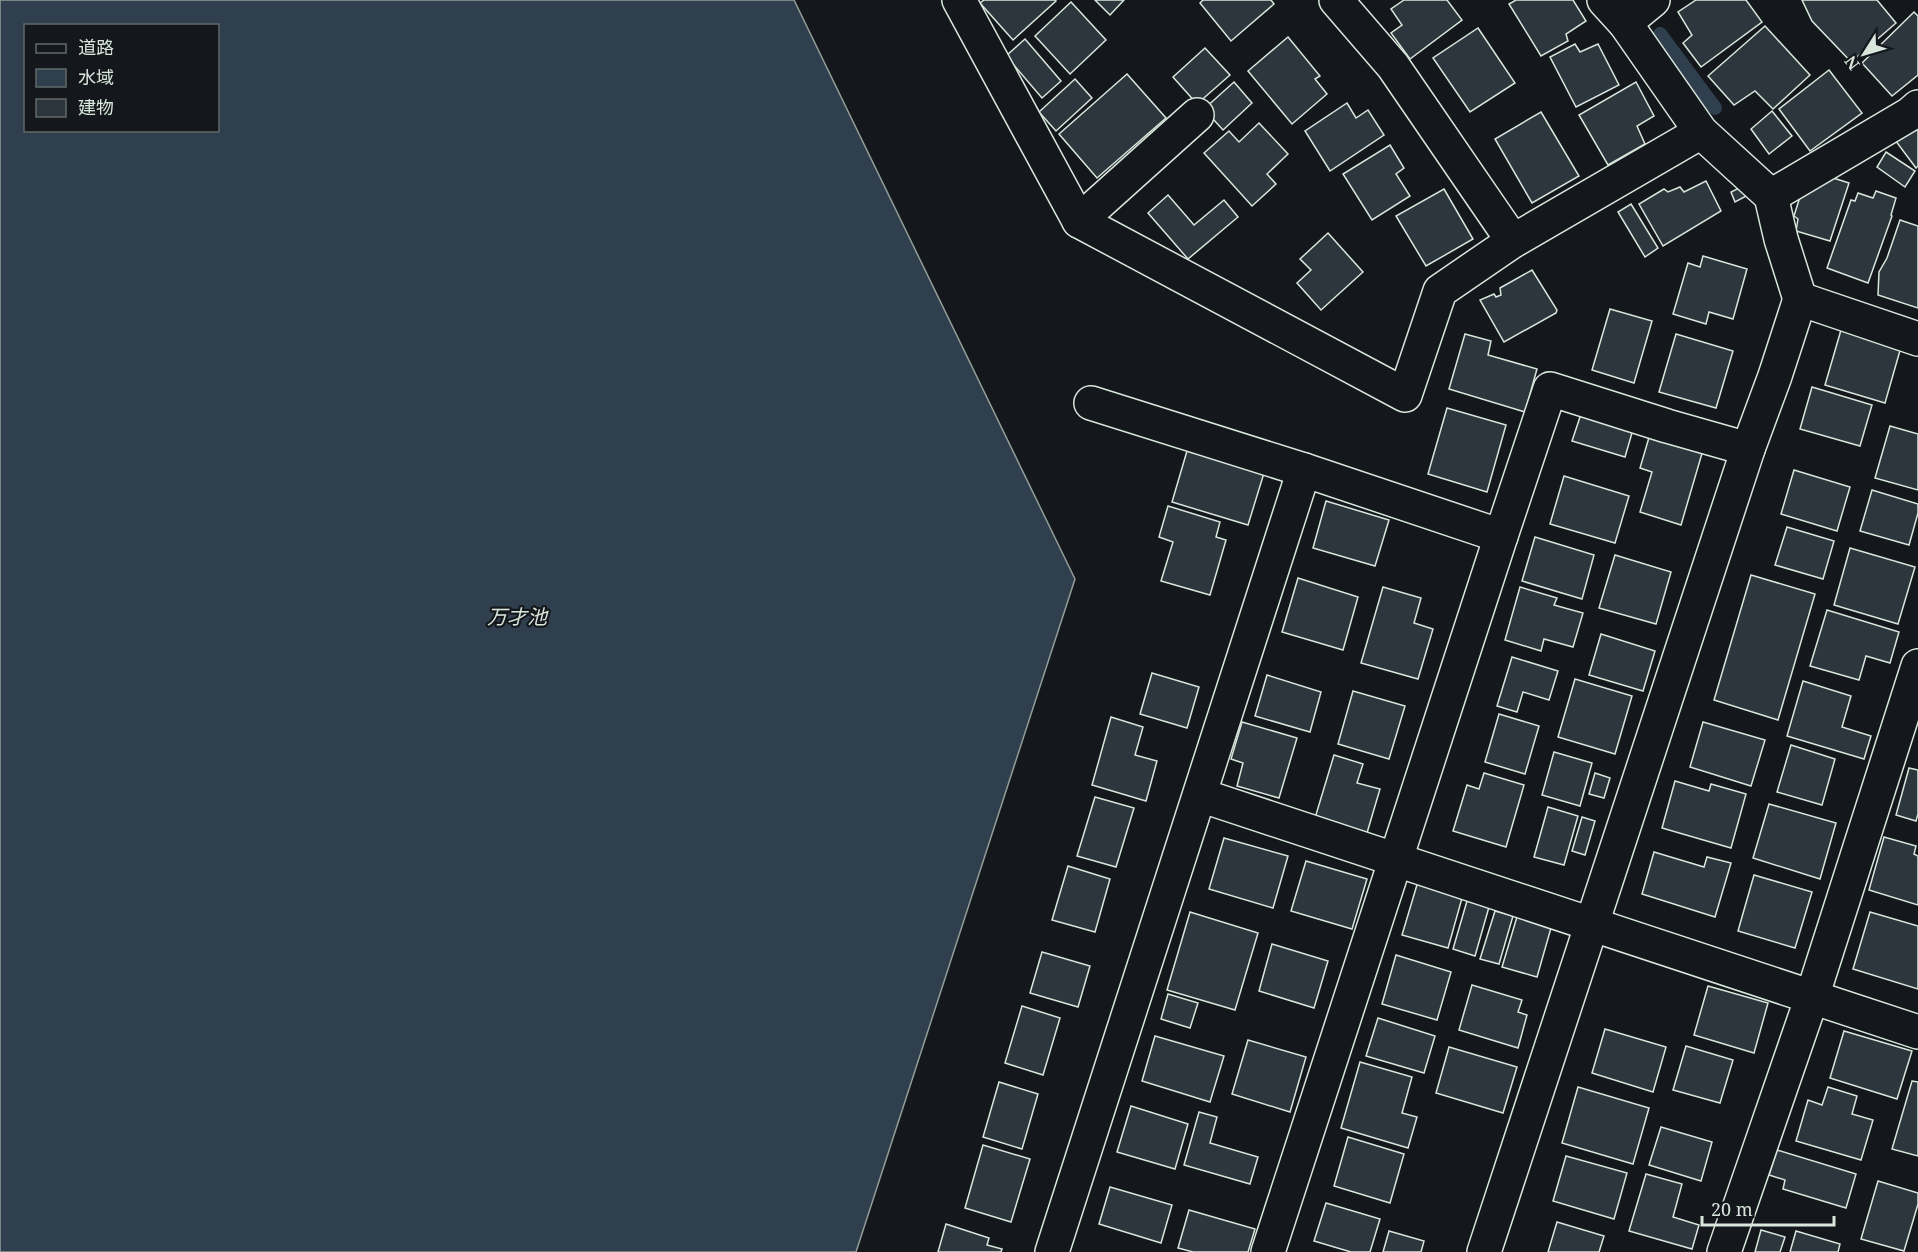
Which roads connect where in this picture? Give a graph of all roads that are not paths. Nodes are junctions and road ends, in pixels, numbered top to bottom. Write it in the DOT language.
graph roads {
  1 [pos="959,0"];
  2 [pos="1336,0"];
  3 [pos="1653,0"];
  4 [pos="1615,12"];
  5 [pos="1918,107"];
  6 [pos="1197,115"];
  7 [pos="1701,132"];
  8 [pos="1771,196"];
  9 [pos="1079,221"];
  10 [pos="1513,240"];
  11 [pos="1800,299"];
  12 [pos="1918,339"];
  13 [pos="1091,403"];
  14 [pos="1748,449"];
  15 [pos="1304,470"];
  16 [pos="1501,536"];
  17 [pos="1918,666"];
  18 [pos="1200,795"];
  19 [pos="1395,860"];
  20 [pos="1592,925"];
  21 [pos="1812,997"];
  22 [pos="1918,1032"];
  23 [pos="1052,1252"];
  24 [pos="1268,1252"];
  25 [pos="1484,1252"];
  26 [pos="1724,1252"];
  1 -- 9 [label="street"];
  2 -- 10 [label="street"];
  3 -- 4 [label="street"];
  4 -- 7 [label="street"];
  5 -- 8 [label="street"];
  6 -- 9 [label="street"];
  7 -- 8 [label="street"];
  7 -- 10 [label="street"];
  8 -- 11 [label="street"];
  9 -- 10 [label="street"];
  11 -- 12 [label="street"];
  11 -- 14 [label="street"];
  13 -- 15 [label="street"];
  14 -- 16 [label="street"];
  14 -- 20 [label="street"];
  15 -- 16 [label="street"];
  15 -- 18 [label="street"];
  16 -- 19 [label="street"];
  17 -- 21 [label="street"];
  18 -- 19 [label="street"];
  18 -- 23 [label="street"];
  19 -- 20 [label="street"];
  19 -- 24 [label="street"];
  20 -- 21 [label="street"];
  20 -- 25 [label="street"];
  21 -- 22 [label="street"];
  21 -- 26 [label="street"];
}
